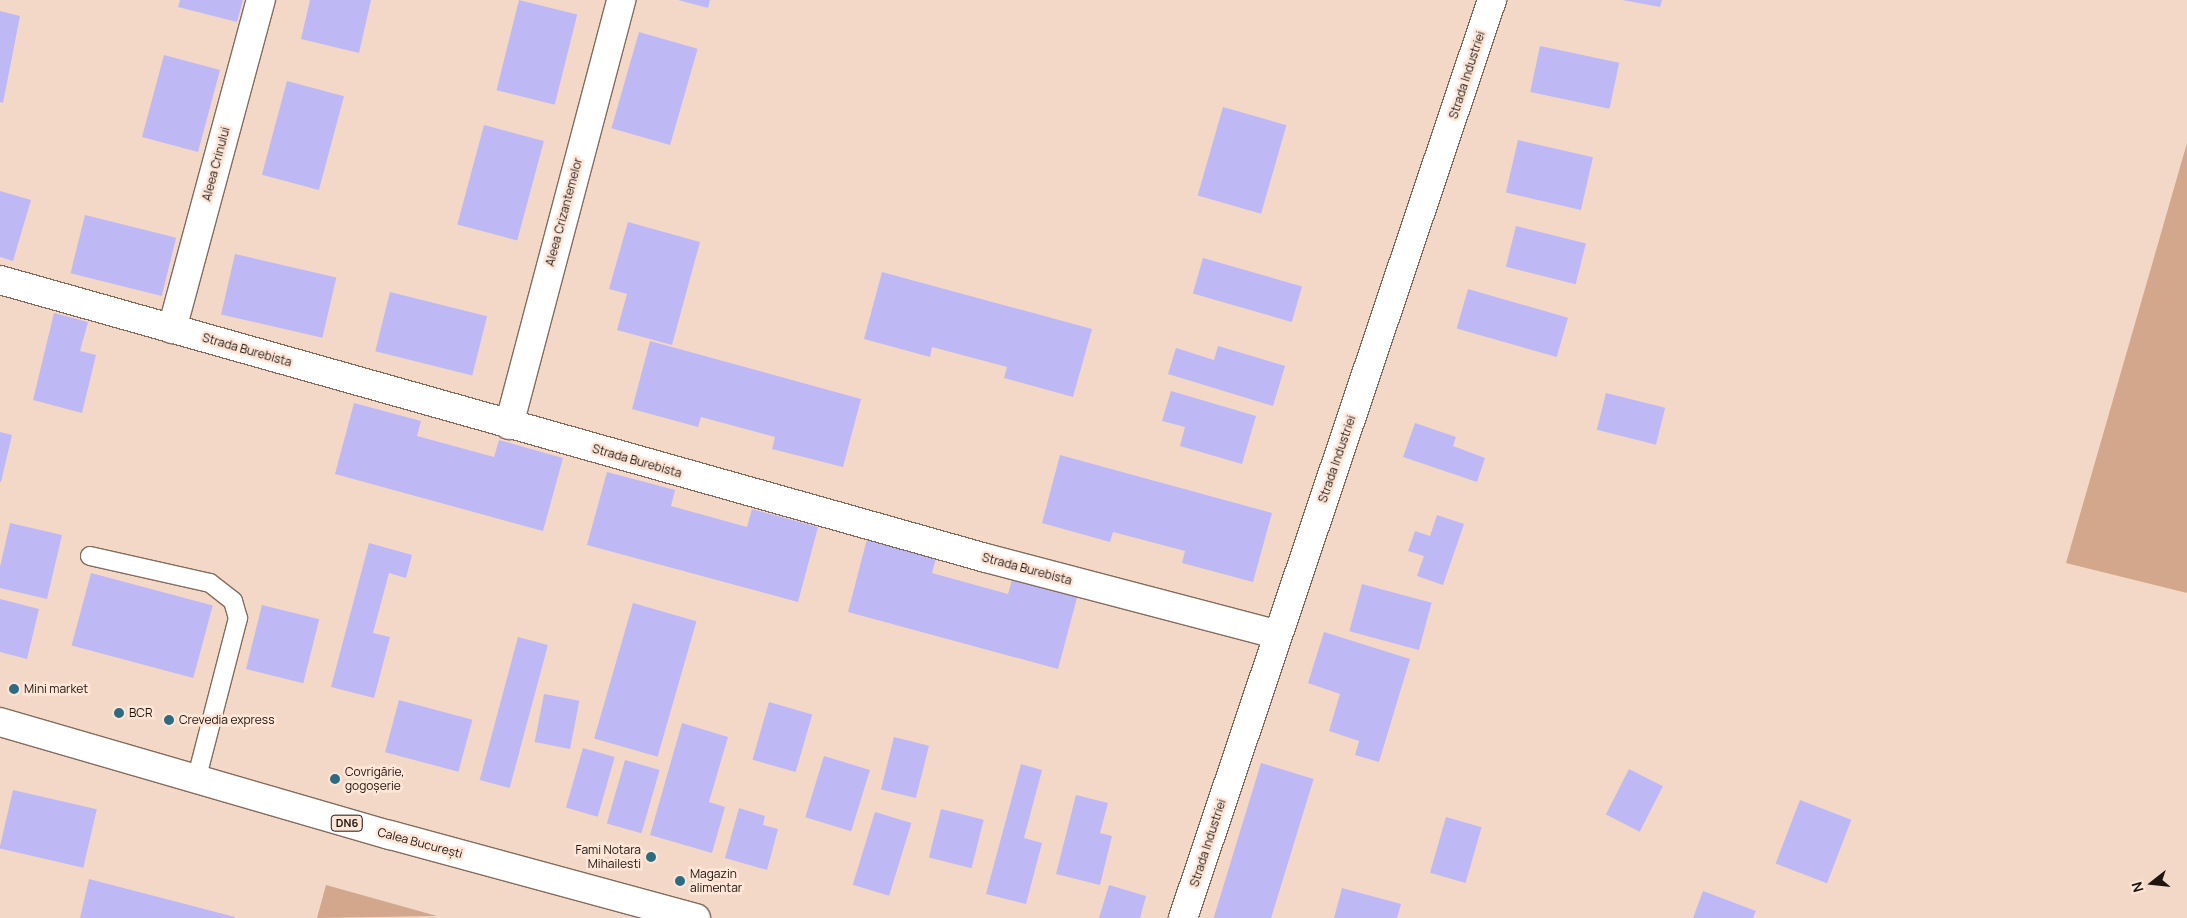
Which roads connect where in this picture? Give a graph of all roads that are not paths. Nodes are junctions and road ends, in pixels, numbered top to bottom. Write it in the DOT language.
graph roads {
  1 [pos="261,0"];
  2 [pos="621,0"];
  3 [pos="1492,0"];
  4 [pos="0,280"];
  5 [pos="172,329"];
  6 [pos="510,425"];
  7 [pos="90,556"];
  8 [pos="1276,634"];
  9 [pos="0,722"];
  10 [pos="196,780"];
  11 [pos="696,918"];
  12 [pos="1183,918"];
  1 -- 5 [label="street, Aleea Crinului"];
  2 -- 6 [label="street, Aleea Crizantemelor"];
  3 -- 8 [label="street, Strada Industriei"];
  4 -- 5 [label="street, Strada Burebista"];
  5 -- 6 [label="street, Strada Burebista"];
  6 -- 8 [label="street, Strada Burebista"];
  7 -- 10 [label="lane"];
  8 -- 12 [label="street, Strada Industriei"];
  9 -- 10 [label="street, Calea București / DN6"];
  10 -- 11 [label="street, Calea București / DN6"];
}
